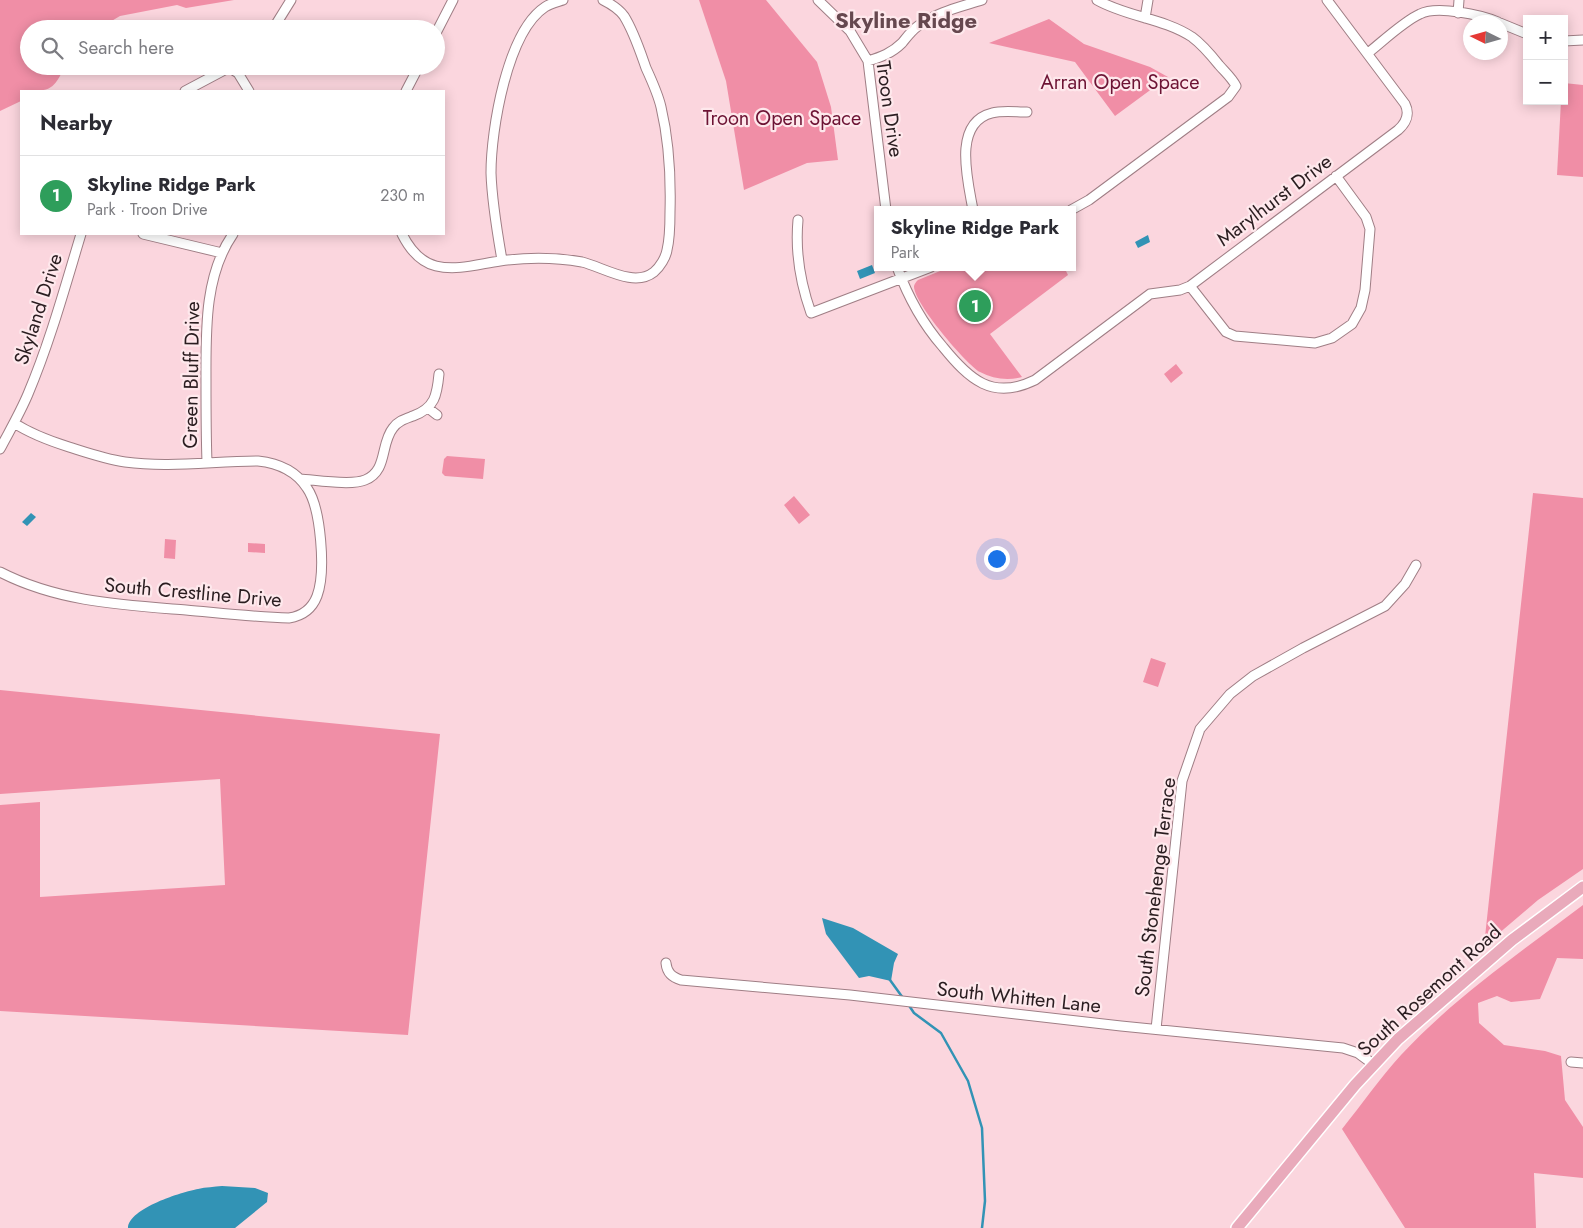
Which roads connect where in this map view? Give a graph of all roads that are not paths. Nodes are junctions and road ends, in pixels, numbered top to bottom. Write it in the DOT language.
graph roads {
  1 [pos="291,0"];
  2 [pos="453,0"];
  3 [pos="563,0"];
  4 [pos="603,0"];
  5 [pos="818,0"];
  6 [pos="982,0"];
  7 [pos="1097,0"];
  8 [pos="1148,0"];
  9 [pos="1327,0"];
  10 [pos="1459,0"];
  11 [pos="1458,13"];
  12 [pos="1478,15"];
  13 [pos="1144,18"];
  14 [pos="279,20"];
  15 [pos="443,20"];
  16 [pos="1508,26"];
  17 [pos="1523,32"];
  18 [pos="1583,40"];
  19 [pos="1568,41"];
  20 [pos="1368,53"];
  21 [pos="868,61"];
  22 [pos="216,75"];
  23 [pos="239,75"];
  24 [pos="414,75"];
  25 [pos="187,90"];
  26 [pos="248,90"];
  27 [pos="407,90"];
  28 [pos="1027,112"];
  29 [pos="1336,176"];
  30 [pos="886,206"];
  31 [pos="972,206"];
  32 [pos="1076,207"];
  33 [pos="798,220"];
  34 [pos="81,235"];
  35 [pos="148,235"];
  36 [pos="232,235"];
  37 [pos="403,235"];
  38 [pos="222,253"];
  39 [pos="502,260"];
  40 [pos="898,271"];
  41 [pos="921,271"];
  42 [pos="901,279"];
  43 [pos="1190,286"];
  44 [pos="439,374"];
  45 [pos="428,408"];
  46 [pos="437,415"];
  47 [pos="14,422"];
  48 [pos="0,448"];
  49 [pos="207,462"];
  50 [pos="300,479"];
  51 [pos="1416,565"];
  52 [pos="0,572"];
  53 [pos="1583,887"];
  54 [pos="666,963"];
  55 [pos="1156,1029"];
  56 [pos="1570,1062"];
  57 [pos="1583,1063"];
  58 [pos="1373,1064"];
  59 [pos="1237,1228"];
  1 -- 14 [label="street"];
  2 -- 15 [label="street"];
  3 -- 39 [label="street"];
  4 -- 39 [label="street"];
  5 -- 21 [label="street, Troon Drive"];
  6 -- 21 [label="street"];
  7 -- 13 [label="street"];
  8 -- 13 [label="street"];
  9 -- 20 [label="street, Marylhurst Drive"];
  10 -- 11 [label="street"];
  11 -- 12 [label="street"];
  11 -- 20 [label="street"];
  13 -- 32 [label="street"];
  16 -- 17 [label="street"];
  18 -- 19 [label="street"];
  20 -- 29 [label="street, Marylhurst Drive"];
  21 -- 30 [label="street, Troon Drive"];
  22 -- 25 [label="street"];
  23 -- 26 [label="street"];
  24 -- 27 [label="street"];
  28 -- 31 [label="street"];
  29 -- 43 [label="street, Marylhurst Drive"];
  29 -- 43 [label="street"];
  33 -- 42 [label="street"];
  34 -- 47 [label="street, Skyland Drive"];
  35 -- 38 [label="street"];
  36 -- 38 [label="street, Green Bluff Drive"];
  37 -- 39 [label="street"];
  38 -- 49 [label="street, Green Bluff Drive"];
  40 -- 42 [label="street"];
  41 -- 42 [label="street"];
  42 -- 43 [label="street, Marylhurst Drive"];
  44 -- 45 [label="street"];
  45 -- 46 [label="street"];
  45 -- 50 [label="street"];
  47 -- 48 [label="street, Skyland Drive"];
  47 -- 49 [label="street, South Crestline Drive"];
  49 -- 50 [label="street, South Crestline Drive"];
  50 -- 52 [label="street, South Crestline Drive"];
  51 -- 55 [label="street, South Stonehenge Terrace"];
  53 -- 58 [label="main road, South Rosemont Road"];
  54 -- 55 [label="street, South Whitten Lane"];
  55 -- 58 [label="street, South Whitten Lane"];
  56 -- 57 [label="street"];
  58 -- 59 [label="main road, South Rosemont Road"];
}
